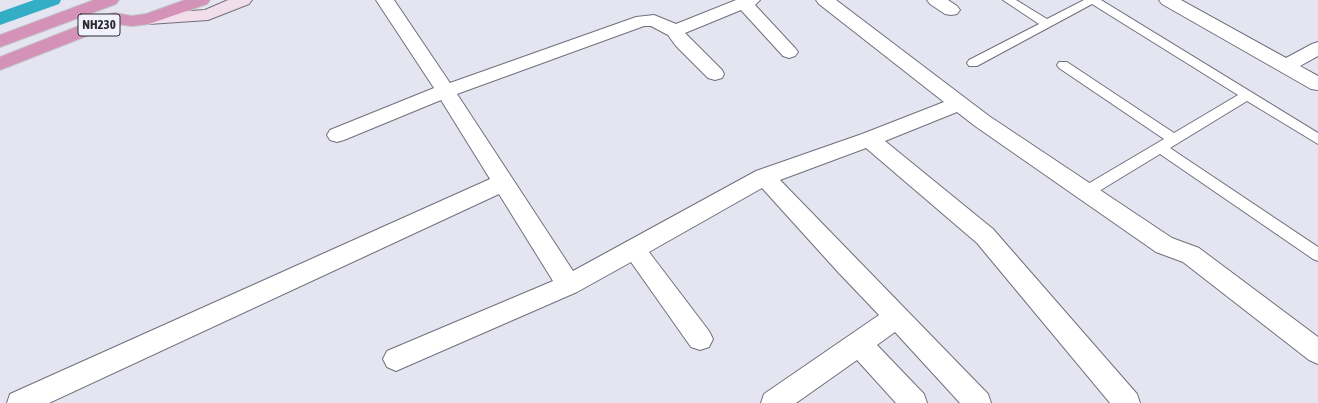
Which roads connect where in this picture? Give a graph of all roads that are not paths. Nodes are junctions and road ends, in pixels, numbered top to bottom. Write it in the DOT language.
graph roads {
  1 [pos="110,0"];
  2 [pos="159,0"];
  3 [pos="201,0"];
  4 [pos="243,0"];
  5 [pos="385,0"];
  6 [pos="825,0"];
  7 [pos="936,0"];
  8 [pos="1008,0"];
  9 [pos="1092,0"];
  10 [pos="1168,0"];
  11 [pos="747,1"];
  12 [pos="950,10"];
  13 [pos="115,18"];
  14 [pos="149,19"];
  15 [pos="1047,24"];
  16 [pos="675,31"];
  17 [pos="0,41"];
  18 [pos="1318,48"];
  19 [pos="789,52"];
  20 [pos="973,63"];
  21 [pos="0,64"];
  22 [pos="1062,64"];
  23 [pos="1286,66"];
  24 [pos="715,74"];
  25 [pos="1318,84"];
  26 [pos="446,92"];
  27 [pos="1247,95"];
  28 [pos="959,103"];
  29 [pos="336,135"];
  30 [pos="868,139"];
  31 [pos="1173,139"];
  32 [pos="1318,139"];
  33 [pos="1159,147"];
  34 [pos="764,177"];
  35 [pos="504,182"];
  36 [pos="1086,192"];
  37 [pos="634,249"];
  38 [pos="1318,255"];
  39 [pos="569,285"];
  40 [pos="898,316"];
  41 [pos="700,338"];
  42 [pos="859,344"];
  43 [pos="1318,352"];
  44 [pos="396,359"];
  45 [pos="20,403"];
  46 [pos="774,403"];
  47 [pos="914,403"];
  48 [pos="978,403"];
  49 [pos="1127,403"];
  1 -- 17 [label="highway, NH230"];
  2 -- 13 [label="highway"];
  3 -- 14 [label="highway, NH230"];
  4 -- 14 [label="street"];
  5 -- 26 [label="street"];
  6 -- 28 [label="street"];
  7 -- 12 [label="street"];
  8 -- 15 [label="lane"];
  9 -- 15 [label="lane"];
  9 -- 27 [label="lane"];
  10 -- 23 [label="street"];
  11 -- 16 [label="street"];
  11 -- 19 [label="street"];
  13 -- 14 [label="highway, NH230"];
  13 -- 21 [label="highway, NH230"];
  15 -- 20 [label="lane"];
  16 -- 24 [label="street"];
  16 -- 26 [label="street"];
  18 -- 23 [label="street"];
  22 -- 31 [label="lane"];
  23 -- 25 [label="street"];
  26 -- 29 [label="street"];
  26 -- 35 [label="street"];
  27 -- 31 [label="lane"];
  27 -- 32 [label="lane"];
  28 -- 30 [label="street"];
  28 -- 36 [label="street"];
  30 -- 34 [label="street"];
  30 -- 49 [label="street"];
  31 -- 33 [label="lane"];
  33 -- 36 [label="lane"];
  33 -- 38 [label="lane"];
  34 -- 37 [label="street"];
  34 -- 40 [label="street"];
  35 -- 39 [label="street"];
  35 -- 45 [label="street"];
  36 -- 43 [label="street"];
  37 -- 39 [label="street"];
  37 -- 41 [label="street"];
  39 -- 44 [label="street"];
  40 -- 42 [label="street"];
  40 -- 48 [label="street"];
  42 -- 46 [label="street"];
  42 -- 47 [label="street"];
}
